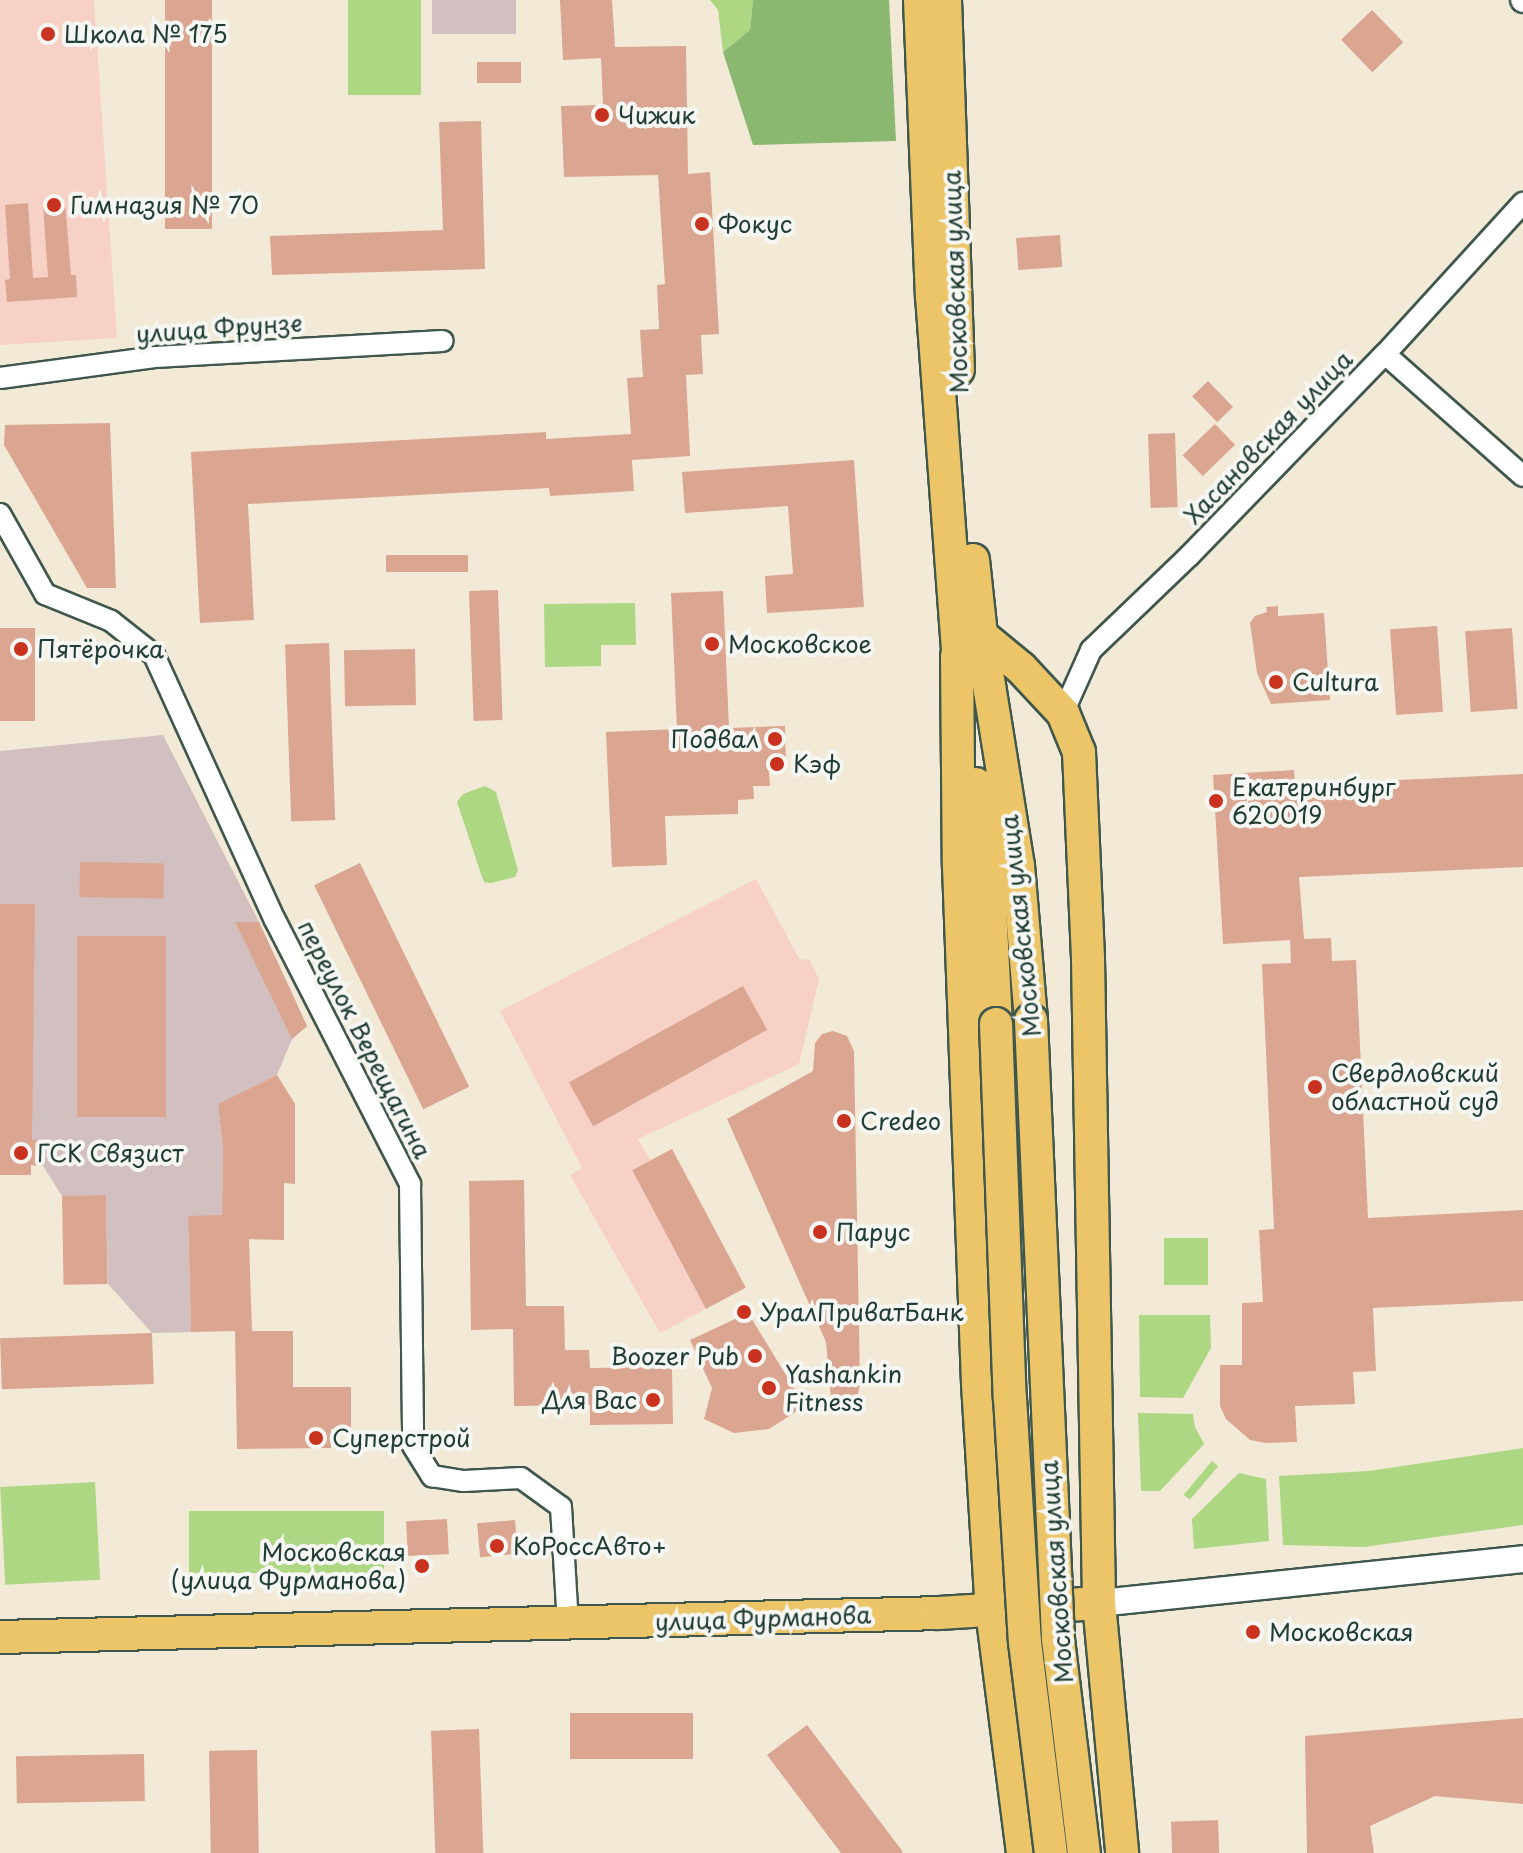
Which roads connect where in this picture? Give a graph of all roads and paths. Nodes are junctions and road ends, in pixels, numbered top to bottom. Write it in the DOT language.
graph roads {
  1 [pos="920,0"];
  2 [pos="945,0"];
  3 [pos="1523,203"];
  4 [pos="443,341"];
  5 [pos="1385,354"];
  6 [pos="0,378"];
  7 [pos="1523,476"];
  8 [pos="0,514"];
  9 [pos="969,645"];
  10 [pos="1063,713"];
  11 [pos="1523,1559"];
  12 [pos="1099,1603"];
  13 [pos="992,1611"];
  14 [pos="568,1624"];
  15 [pos="0,1637"];
  16 [pos="1023,1853"];
  17 [pos="1051,1853"];
  18 [pos="1084,1853"];
  19 [pos="1122,1853"];
  1 -- 9 [label="main road, Московская улица"];
  2 -- 9 [label="main road, Московская улица"];
  3 -- 5 [label="street, Хасановская улица"];
  4 -- 6 [label="street, улица Фрунзе"];
  5 -- 7 [label="street"];
  5 -- 10 [label="street, Хасановская улица"];
  8 -- 14 [label="street, переулок Верещагина"];
  9 -- 10 [label="main road"];
  9 -- 13 [label="main road"];
  9 -- 17 [label="main road, Московская улица, bridge"];
  9 -- 18 [label="main road, Московская улица, bridge"];
  10 -- 12 [label="main road, Московская улица"];
  11 -- 12 [label="street, улица Фурманова"];
  12 -- 13 [label="main road, улица Фурманова"];
  12 -- 19 [label="main road, Московская улица"];
  13 -- 14 [label="main road, улица Фурманова"];
  13 -- 16 [label="main road"];
  14 -- 15 [label="main road, улица Фурманова"];
}
